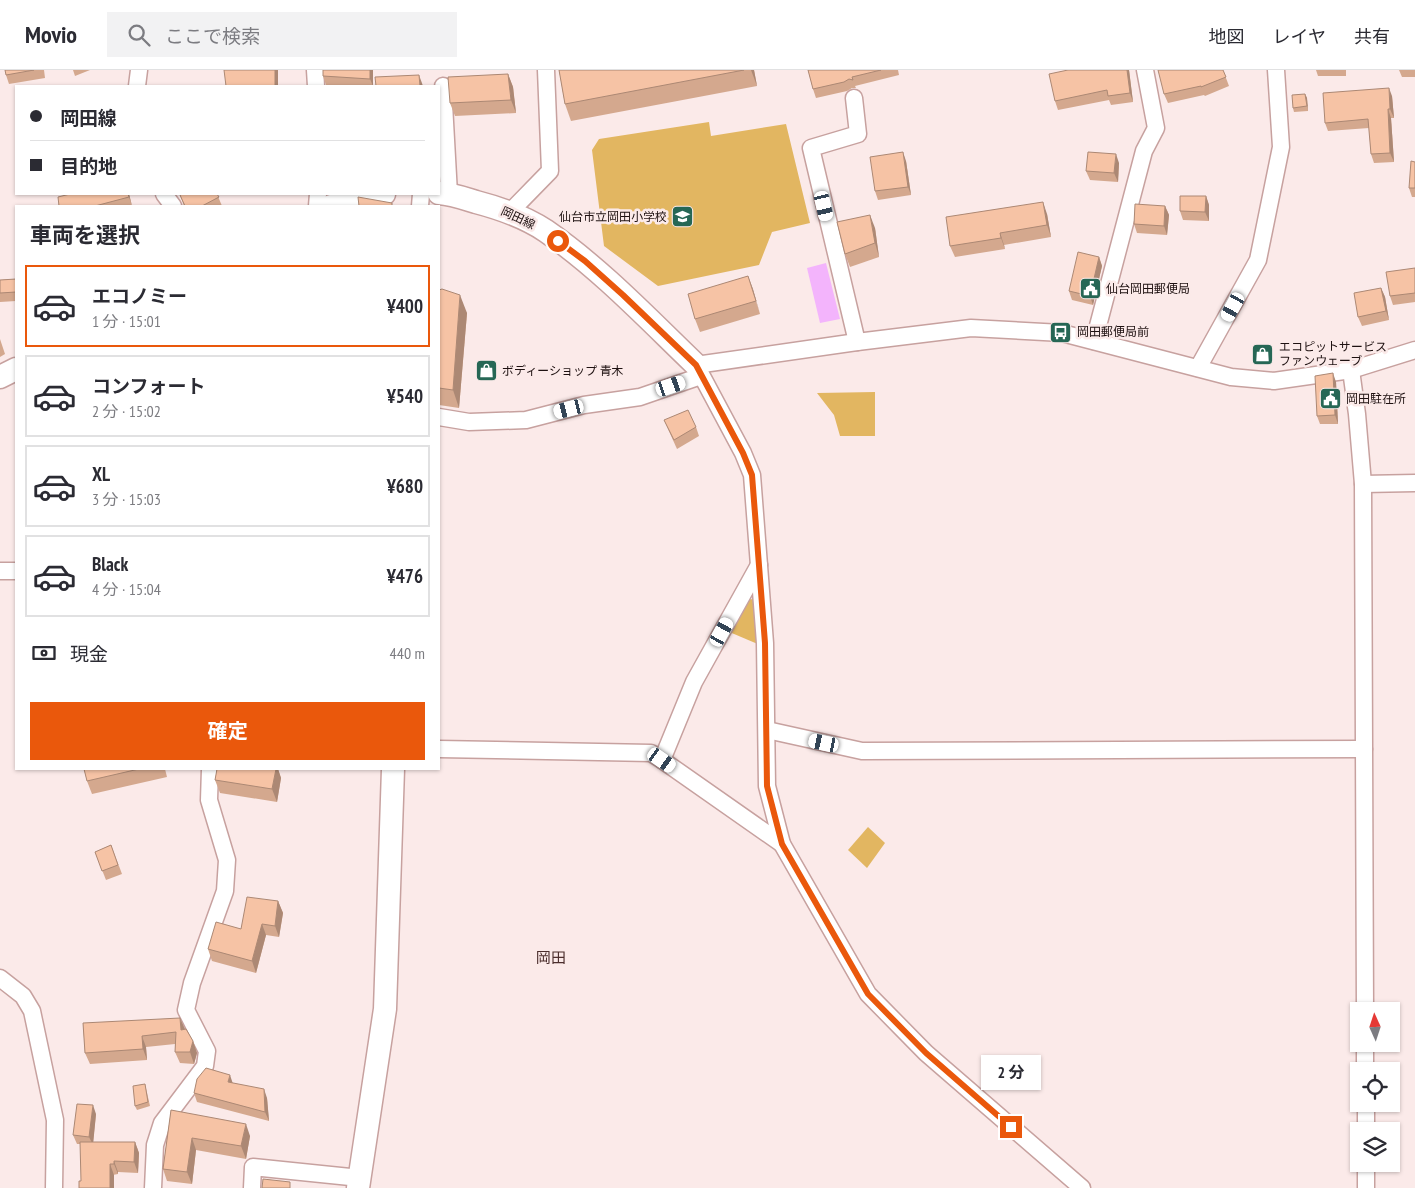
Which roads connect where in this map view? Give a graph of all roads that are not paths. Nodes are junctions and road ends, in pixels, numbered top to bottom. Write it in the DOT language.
graph roads {
  1 [pos="139,70"];
  2 [pos="315,70"];
  3 [pos="546,70"];
  4 [pos="1145,70"];
  5 [pos="1276,70"];
  6 [pos="137,85"];
  7 [pos="316,85"];
  8 [pos="443,86"];
  9 [pos="854,98"];
  10 [pos="444,194"];
  11 [pos="375,195"];
  12 [pos="334,205"];
  13 [pos="508,212"];
  14 [pos="1094,341"];
  15 [pos="857,342"];
  16 [pos="1415,350"];
  17 [pos="1198,368"];
  18 [pos="15,370"];
  19 [pos="699,370"];
  20 [pos="1350,370"];
  21 [pos="0,378"];
  22 [pos="440,417"];
  23 [pos="1415,483"];
  24 [pos="1363,484"];
  25 [pos="759,565"];
  26 [pos="15,571"];
  27 [pos="0,572"];
  28 [pos="767,730"];
  29 [pos="440,749"];
  30 [pos="1364,749"];
  31 [pos="662,760"];
  32 [pos="210,770"];
  33 [pos="393,770"];
  34 [pos="782,844"];
  35 [pos="0,978"];
  36 [pos="1365,1002"];
  37 [pos="1366,1172"];
  38 [pos="359,1183"];
  39 [pos="54,1188"];
  40 [pos="153,1188"];
  41 [pos="252,1188"];
  42 [pos="1082,1188"];
  43 [pos="1366,1188"];
  1 -- 6 [label="street"];
  2 -- 7 [label="street"];
  3 -- 13 [label="street"];
  4 -- 14 [label="street"];
  5 -- 17 [label="street"];
  8 -- 10 [label="street"];
  9 -- 15 [label="street"];
  10 -- 13 [label="street, 岡田線"];
  11 -- 12 [label="street"];
  13 -- 19 [label="street, 岡田線"];
  14 -- 15 [label="street"];
  14 -- 17 [label="street"];
  15 -- 19 [label="street"];
  16 -- 20 [label="street"];
  17 -- 20 [label="street"];
  18 -- 21 [label="street"];
  19 -- 22 [label="street"];
  19 -- 25 [label="street"];
  20 -- 24 [label="street"];
  23 -- 24 [label="street"];
  24 -- 30 [label="street"];
  25 -- 28 [label="street"];
  25 -- 31 [label="street"];
  26 -- 27 [label="street"];
  28 -- 30 [label="street"];
  28 -- 34 [label="street"];
  29 -- 31 [label="street"];
  30 -- 36 [label="street"];
  31 -- 34 [label="street"];
  32 -- 40 [label="street"];
  33 -- 38 [label="street"];
  34 -- 42 [label="street"];
  35 -- 39 [label="street"];
  37 -- 43 [label="street"];
  38 -- 41 [label="street"];
}
